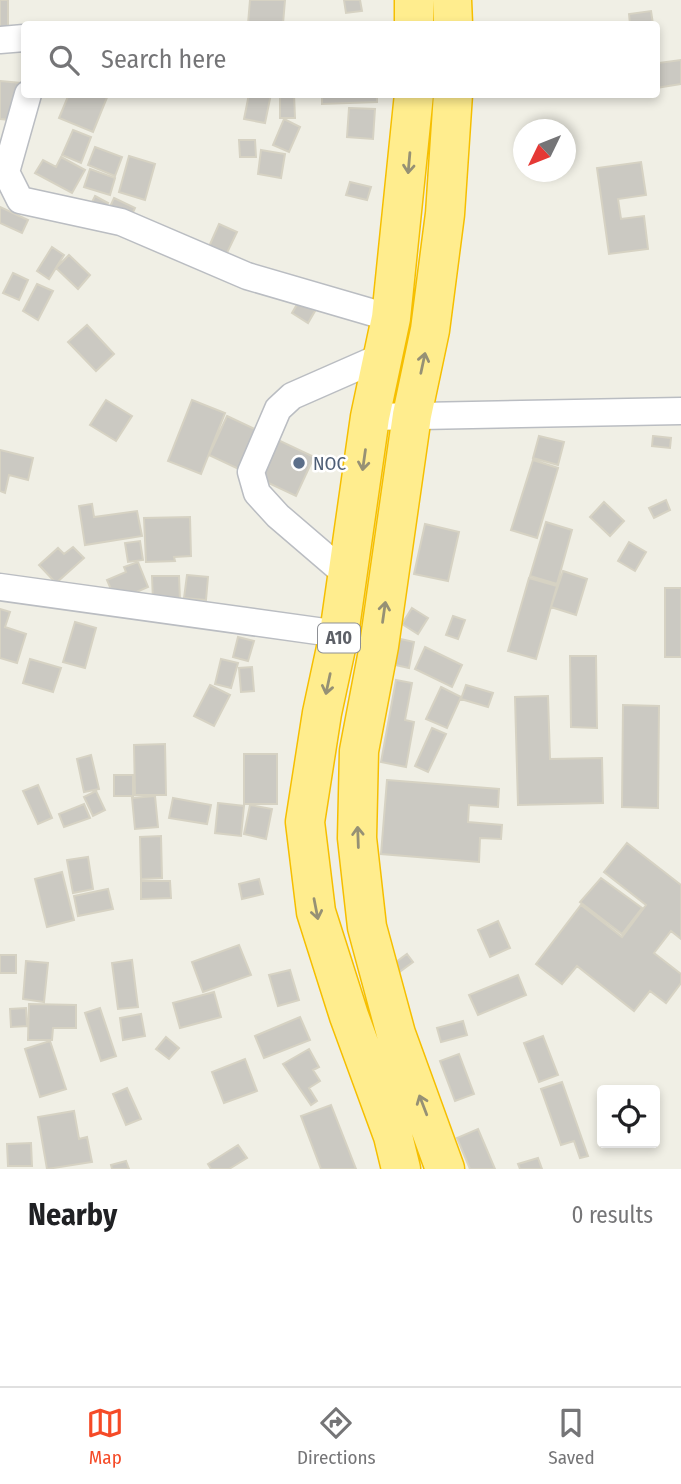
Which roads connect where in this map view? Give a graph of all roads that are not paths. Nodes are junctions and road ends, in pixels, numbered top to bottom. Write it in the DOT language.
graph roads {
  1 [pos="414,0"];
  2 [pos="453,0"];
  3 [pos="414,21"];
  4 [pos="453,21"];
  5 [pos="21,38"];
  6 [pos="0,40"];
  7 [pos="27,98"];
  8 [pos="414,98"];
  9 [pos="453,98"];
  10 [pos="3,173"];
  11 [pos="391,318"];
  12 [pos="383,356"];
  13 [pos="681,411"];
  14 [pos="412,415"];
  15 [pos="370,417"];
  16 [pos="348,576"];
  17 [pos="0,587"];
  18 [pos="340,634"];
  19 [pos="401,1169"];
  20 [pos="445,1169"];
  1 -- 3 [label="highway"];
  2 -- 4 [label="highway"];
  5 -- 6 [label="street"];
  7 -- 10 [label="street"];
  8 -- 11 [label="highway, A10, one-way"];
  14 -- 9 [label="highway, A10, one-way"];
  10 -- 11 [label="street"];
  11 -- 12 [label="highway, A10"];
  12 -- 15 [label="highway, A10"];
  12 -- 16 [label="street"];
  13 -- 14 [label="street"];
  14 -- 15 [label="street"];
  20 -- 14 [label="highway, A10, one-way"];
  15 -- 16 [label="highway, A10, one-way"];
  16 -- 18 [label="highway, A10"];
  17 -- 18 [label="street"];
  18 -- 19 [label="highway, A10, one-way"];
}
